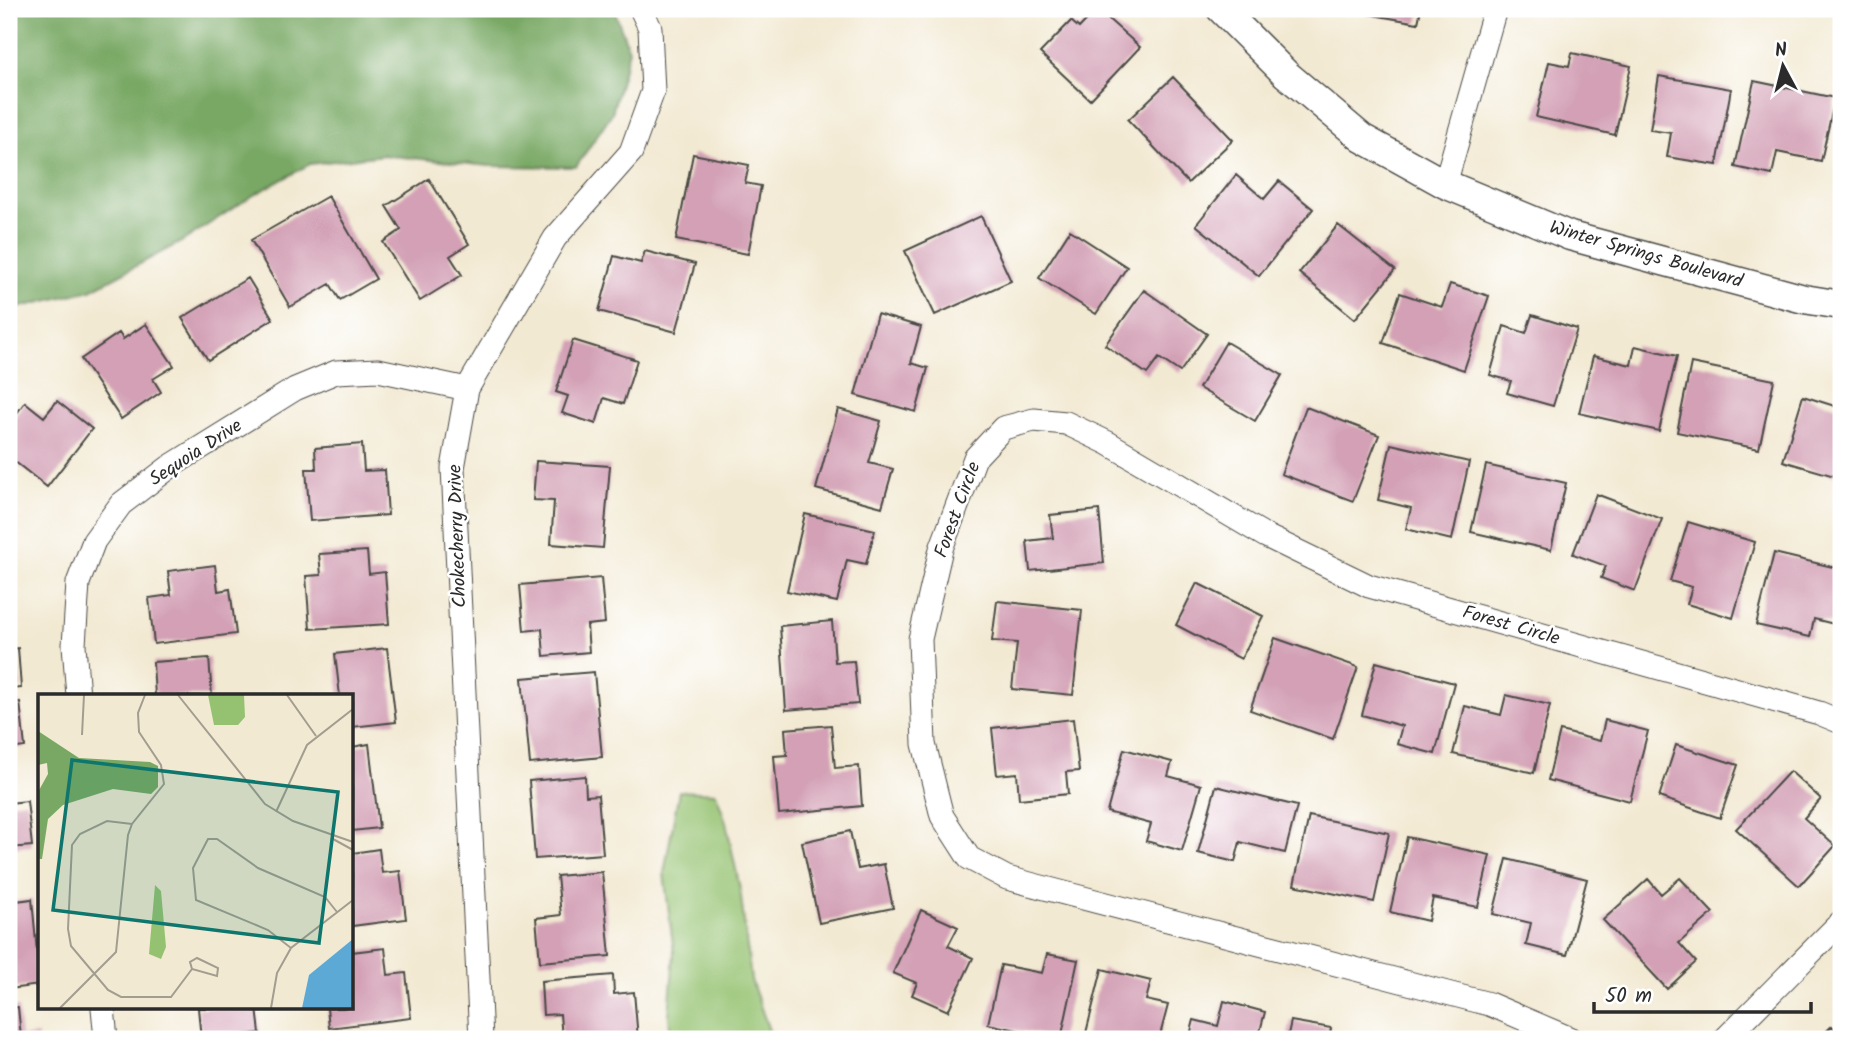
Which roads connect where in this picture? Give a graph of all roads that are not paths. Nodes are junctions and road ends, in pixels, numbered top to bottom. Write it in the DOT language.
graph roads {
  1 [pos="641,9"];
  2 [pos="1220,9"];
  3 [pos="1495,9"];
  4 [pos="1445,184"];
  5 [pos="1804,299"];
  6 [pos="1841,304"];
  7 [pos="1841,316"];
  8 [pos="467,389"];
  9 [pos="78,694"];
  10 [pos="1841,722"];
  11 [pos="1841,922"];
  12 [pos="103,1010"];
  13 [pos="106,1039"];
  14 [pos="481,1039"];
  15 [pos="1571,1039"];
  16 [pos="1725,1039"];
  1 -- 8 [label="street, Chokecherry Drive"];
  2 -- 4 [label="street, Winter Springs Boulevard"];
  3 -- 4 [label="street"];
  4 -- 5 [label="street, Winter Springs Boulevard"];
  5 -- 6 [label="street, Winter Springs Boulevard"];
  5 -- 7 [label="street, Winter Springs Boulevard"];
  8 -- 9 [label="street, Sequoia Drive"];
  8 -- 14 [label="street, Chokecherry Drive"];
  10 -- 15 [label="street, Forest Circle"];
  11 -- 16 [label="street"];
  12 -- 13 [label="street"];
}
